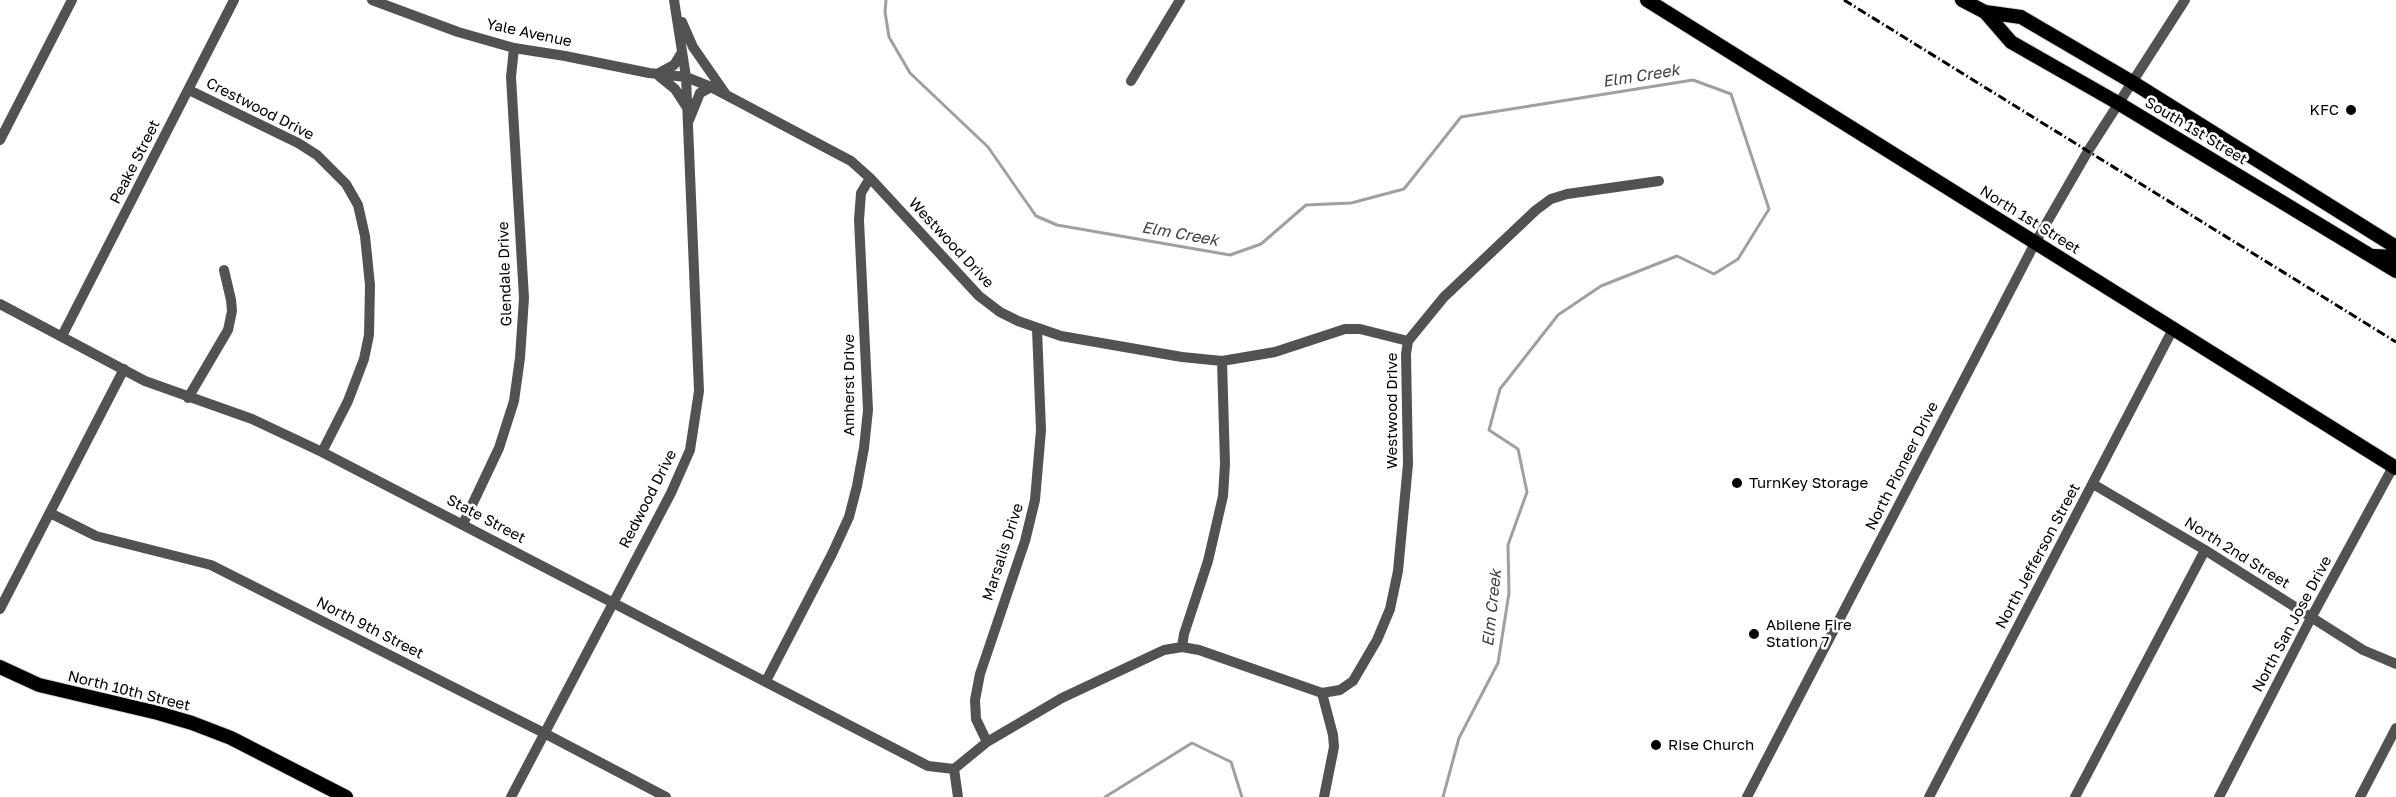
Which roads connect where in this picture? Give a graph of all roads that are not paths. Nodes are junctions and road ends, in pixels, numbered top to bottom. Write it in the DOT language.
graph roads {
  1 [pos="72,0"];
  2 [pos="234,0"];
  3 [pos="372,0"];
  4 [pos="1180,0"];
  5 [pos="1647,0"];
  6 [pos="1962,0"];
  7 [pos="2185,0"];
  8 [pos="674,4"];
  9 [pos="1985,12"];
  10 [pos="514,48"];
  11 [pos="682,52"];
  12 [pos="656,74"];
  13 [pos="686,77"];
  14 [pos="1131,81"];
  15 [pos="2132,82"];
  16 [pos="711,87"];
  17 [pos="189,90"];
  18 [pos="729,98"];
  19 [pos="2118,104"];
  20 [pos="686,106"];
  21 [pos="687,126"];
  22 [pos="0,140"];
  23 [pos="870,178"];
  24 [pos="1659,181"];
  25 [pos="2372,231"];
  26 [pos="2396,236"];
  27 [pos="2035,243"];
  28 [pos="2396,247"];
  29 [pos="2372,256"];
  30 [pos="2396,256"];
  31 [pos="224,270"];
  32 [pos="2396,270"];
  33 [pos="0,304"];
  34 [pos="1036,329"];
  35 [pos="2174,329"];
  36 [pos="62,336"];
  37 [pos="1408,340"];
  38 [pos="1222,360"];
  39 [pos="124,369"];
  40 [pos="188,398"];
  41 [pos="322,452"];
  42 [pos="2395,467"];
  43 [pos="2093,484"];
  44 [pos="50,513"];
  45 [pos="463,524"];
  46 [pos="2205,550"];
  47 [pos="612,603"];
  48 [pos="0,609"];
  49 [pos="2311,618"];
  50 [pos="1182,647"];
  51 [pos="2396,664"];
  52 [pos="0,667"];
  53 [pos="766,681"];
  54 [pos="1322,693"];
  55 [pos="2396,728"];
  56 [pos="544,733"];
  57 [pos="987,742"];
  58 [pos="954,769"];
  59 [pos="346,797"];
  60 [pos="512,797"];
  61 [pos="666,797"];
  62 [pos="958,797"];
  63 [pos="1324,797"];
  64 [pos="1747,797"];
  65 [pos="1929,797"];
  66 [pos="2075,797"];
  67 [pos="2219,797"];
  68 [pos="2360,797"];
  1 -- 22 [label="street"];
  2 -- 17 [label="street, Peake Street"];
  3 -- 10 [label="street, Yale Avenue"];
  4 -- 14 [label="street"];
  5 -- 27 [label="main road, North 1st Street"];
  6 -- 9 [label="main road, South 1st Street"];
  7 -- 15 [label="street, North Pioneer Drive"];
  8 -- 11 [label="street"];
  8 -- 18 [label="street"];
  9 -- 15 [label="main road, South 1st Street"];
  9 -- 19 [label="main road, South 1st Street"];
  10 -- 12 [label="street, Yale Avenue"];
  10 -- 45 [label="street, Glendale Drive"];
  11 -- 12 [label="street"];
  11 -- 13 [label="street"];
  12 -- 13 [label="street, Yale Avenue"];
  12 -- 20 [label="street"];
  13 -- 16 [label="street, Westwood Drive"];
  13 -- 20 [label="street, Redwood Drive"];
  15 -- 19 [label="street, North Pioneer Drive"];
  15 -- 25 [label="main road, South 1st Street"];
  16 -- 18 [label="street, Westwood Drive"];
  16 -- 21 [label="street"];
  17 -- 36 [label="street, Peake Street"];
  17 -- 41 [label="street, Crestwood Drive"];
  18 -- 23 [label="street, Westwood Drive"];
  19 -- 27 [label="street, North Pioneer Drive"];
  19 -- 29 [label="main road, South 1st Street"];
  20 -- 21 [label="street, Redwood Drive"];
  21 -- 47 [label="street, Redwood Drive"];
  23 -- 34 [label="street, Westwood Drive"];
  23 -- 53 [label="street, Amherst Drive"];
  24 -- 37 [label="street"];
  25 -- 26 [label="main road"];
  25 -- 28 [label="main road, South 1st Street"];
  27 -- 35 [label="main road, North 1st Street"];
  27 -- 64 [label="street, North Pioneer Drive"];
  29 -- 30 [label="main road"];
  29 -- 32 [label="main road, South 1st Street"];
  31 -- 40 [label="street"];
  33 -- 36 [label="street, State Street"];
  34 -- 38 [label="street, Westwood Drive"];
  34 -- 57 [label="street, Marsalis Drive"];
  35 -- 42 [label="main road, North 1st Street"];
  35 -- 43 [label="street, North Jefferson Street"];
  36 -- 39 [label="street, State Street"];
  37 -- 38 [label="street, Westwood Drive"];
  37 -- 54 [label="street, Westwood Drive"];
  38 -- 50 [label="street"];
  39 -- 40 [label="street, State Street"];
  39 -- 44 [label="street"];
  40 -- 41 [label="street, State Street"];
  41 -- 45 [label="street, State Street"];
  42 -- 49 [label="street, North San Jose Drive"];
  43 -- 46 [label="street, North 2nd Street"];
  43 -- 65 [label="street, North Jefferson Street"];
  44 -- 48 [label="street"];
  44 -- 56 [label="street, North 9th Street"];
  45 -- 47 [label="street, State Street"];
  46 -- 49 [label="street, North 2nd Street"];
  46 -- 66 [label="street"];
  47 -- 53 [label="street, State Street"];
  47 -- 56 [label="street, Redwood Drive"];
  49 -- 51 [label="street, North 2nd Street"];
  49 -- 67 [label="street, North San Jose Drive"];
  50 -- 54 [label="street"];
  50 -- 57 [label="street"];
  52 -- 59 [label="main road, North 10th Street"];
  53 -- 58 [label="street, State Street"];
  54 -- 63 [label="street"];
  55 -- 68 [label="street"];
  56 -- 60 [label="street, Redwood Drive"];
  56 -- 61 [label="street, North 9th Street"];
  57 -- 58 [label="street"];
  58 -- 62 [label="street"];
}
